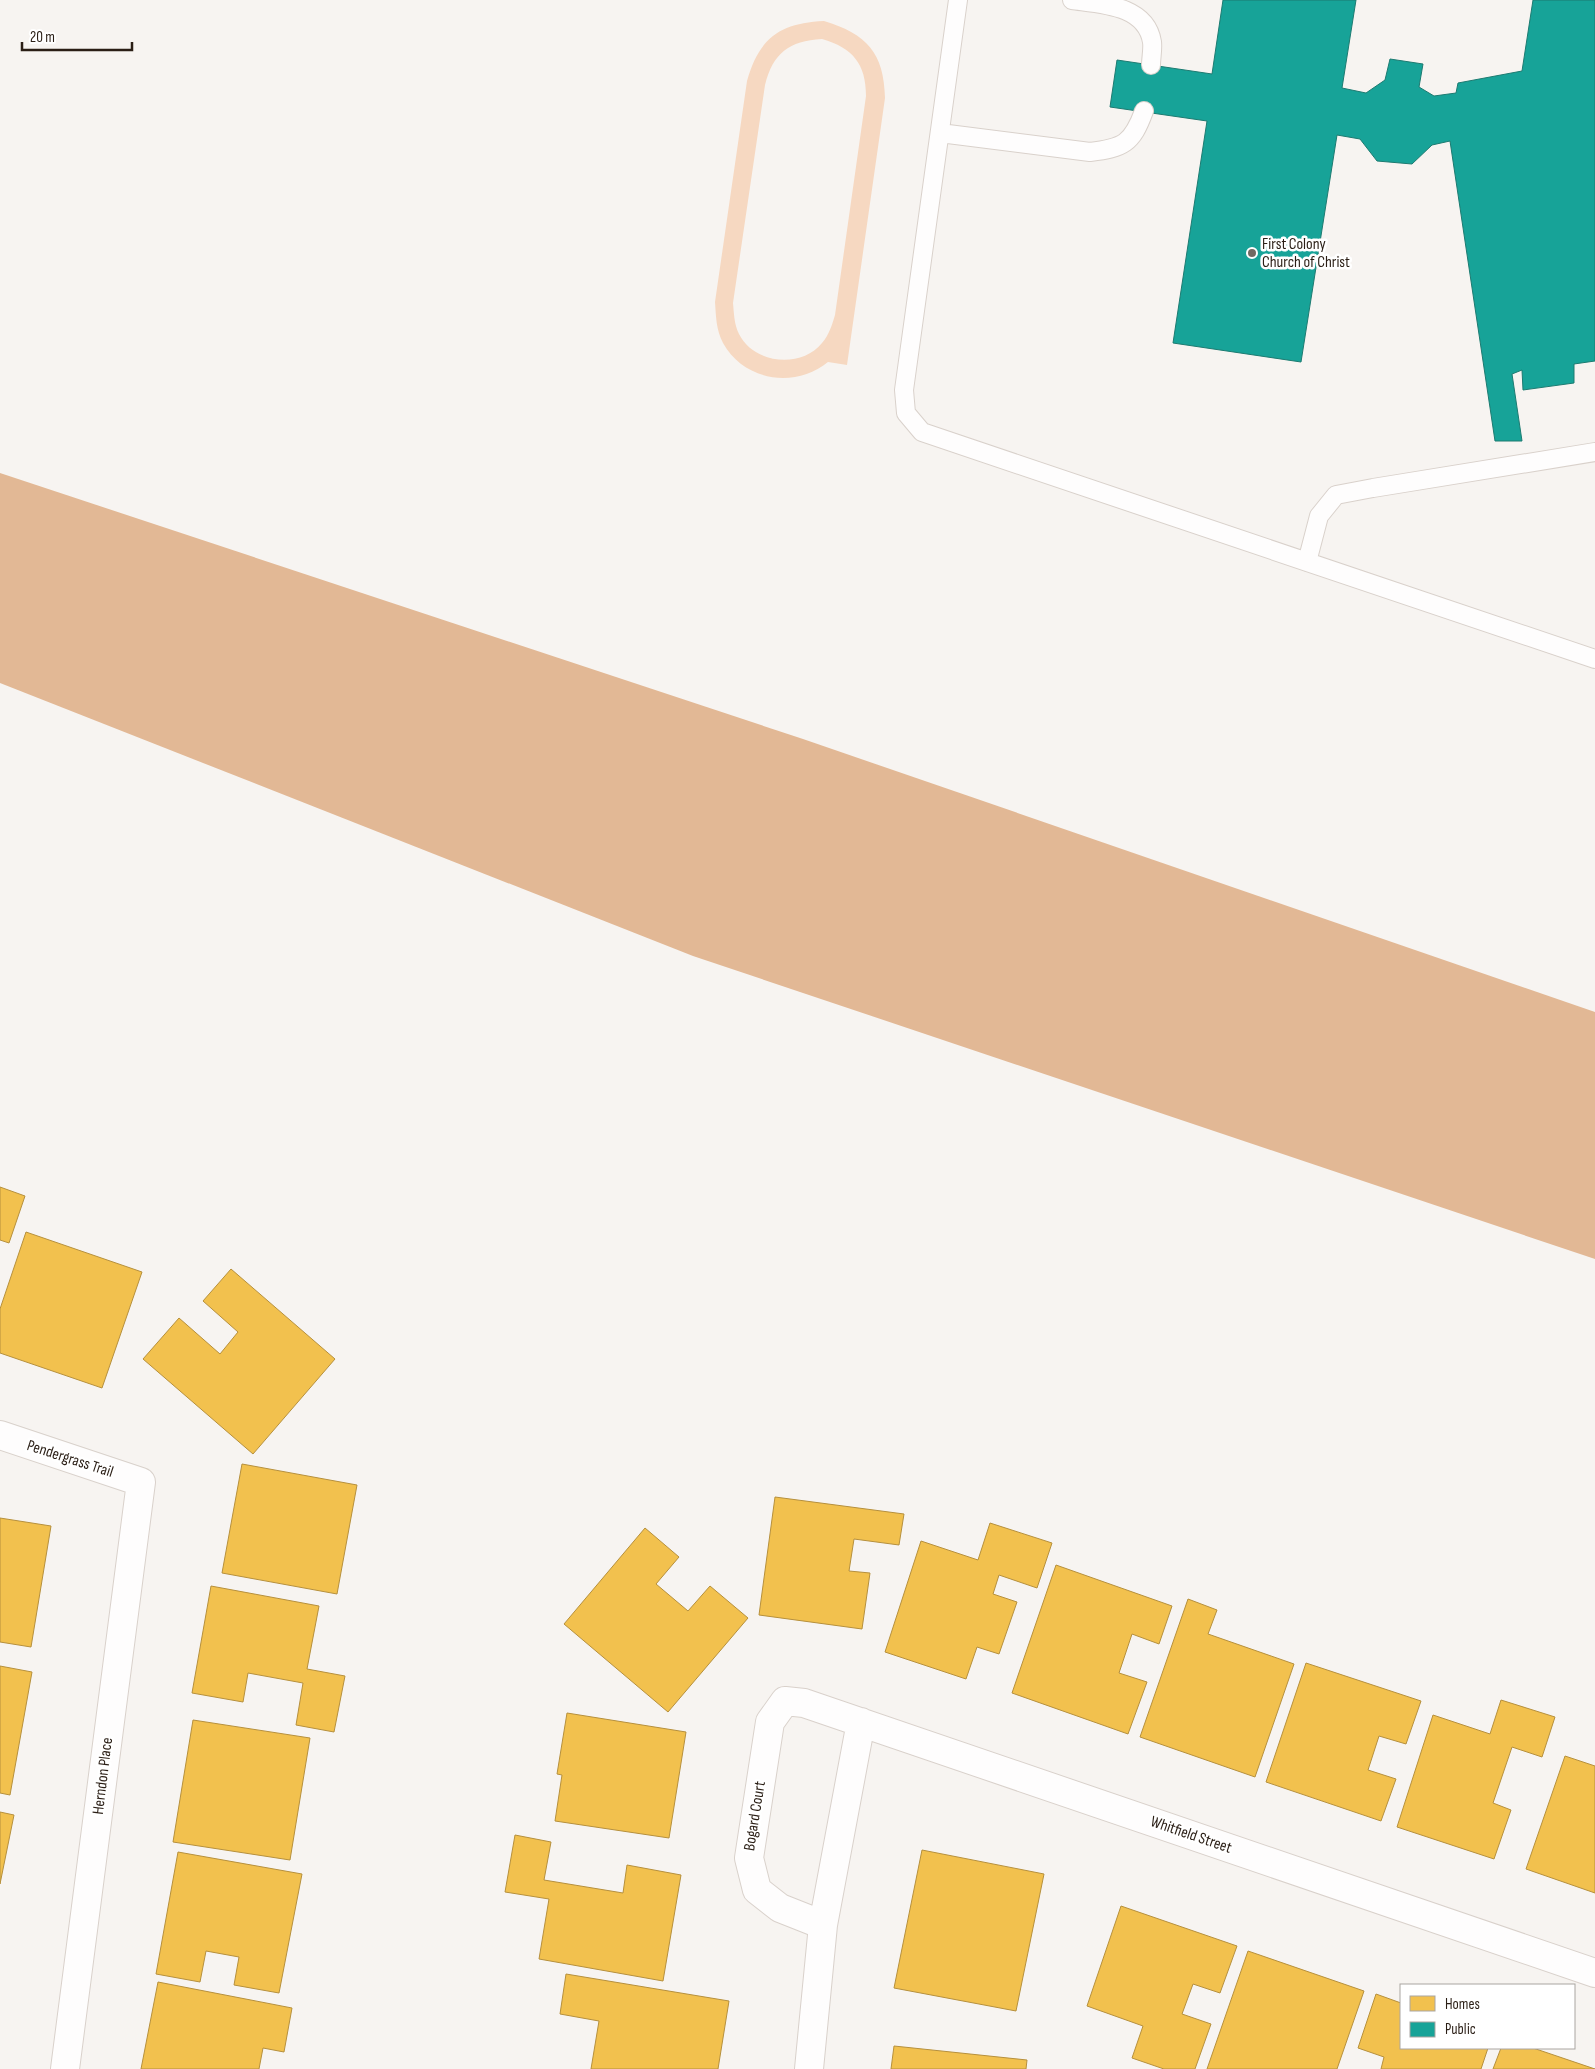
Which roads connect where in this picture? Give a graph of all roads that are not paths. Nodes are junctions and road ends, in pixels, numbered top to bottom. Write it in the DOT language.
graph roads {
  1 [pos="958,0"];
  2 [pos="1072,0"];
  3 [pos="1151,65"];
  4 [pos="1144,112"];
  5 [pos="940,134"];
  6 [pos="1595,452"];
  7 [pos="1307,562"];
  8 [pos="1595,659"];
  9 [pos="0,1435"];
  10 [pos="141,1482"];
  11 [pos="785,1701"];
  12 [pos="861,1722"];
  13 [pos="823,1925"];
  14 [pos="1595,1973"];
  15 [pos="65,2069"];
  16 [pos="809,2069"];
  1 -- 5 [label="lane"];
  2 -- 3 [label="lane"];
  4 -- 5 [label="lane"];
  5 -- 7 [label="lane"];
  6 -- 7 [label="lane"];
  7 -- 8 [label="lane"];
  9 -- 10 [label="street, Pendergrass Trail"];
  10 -- 15 [label="street, Herndon Place"];
  11 -- 12 [label="street, Whitfield Street"];
  11 -- 13 [label="street, Bogard Court"];
  12 -- 13 [label="street"];
  12 -- 14 [label="street, Whitfield Street"];
  13 -- 16 [label="street"];
}
